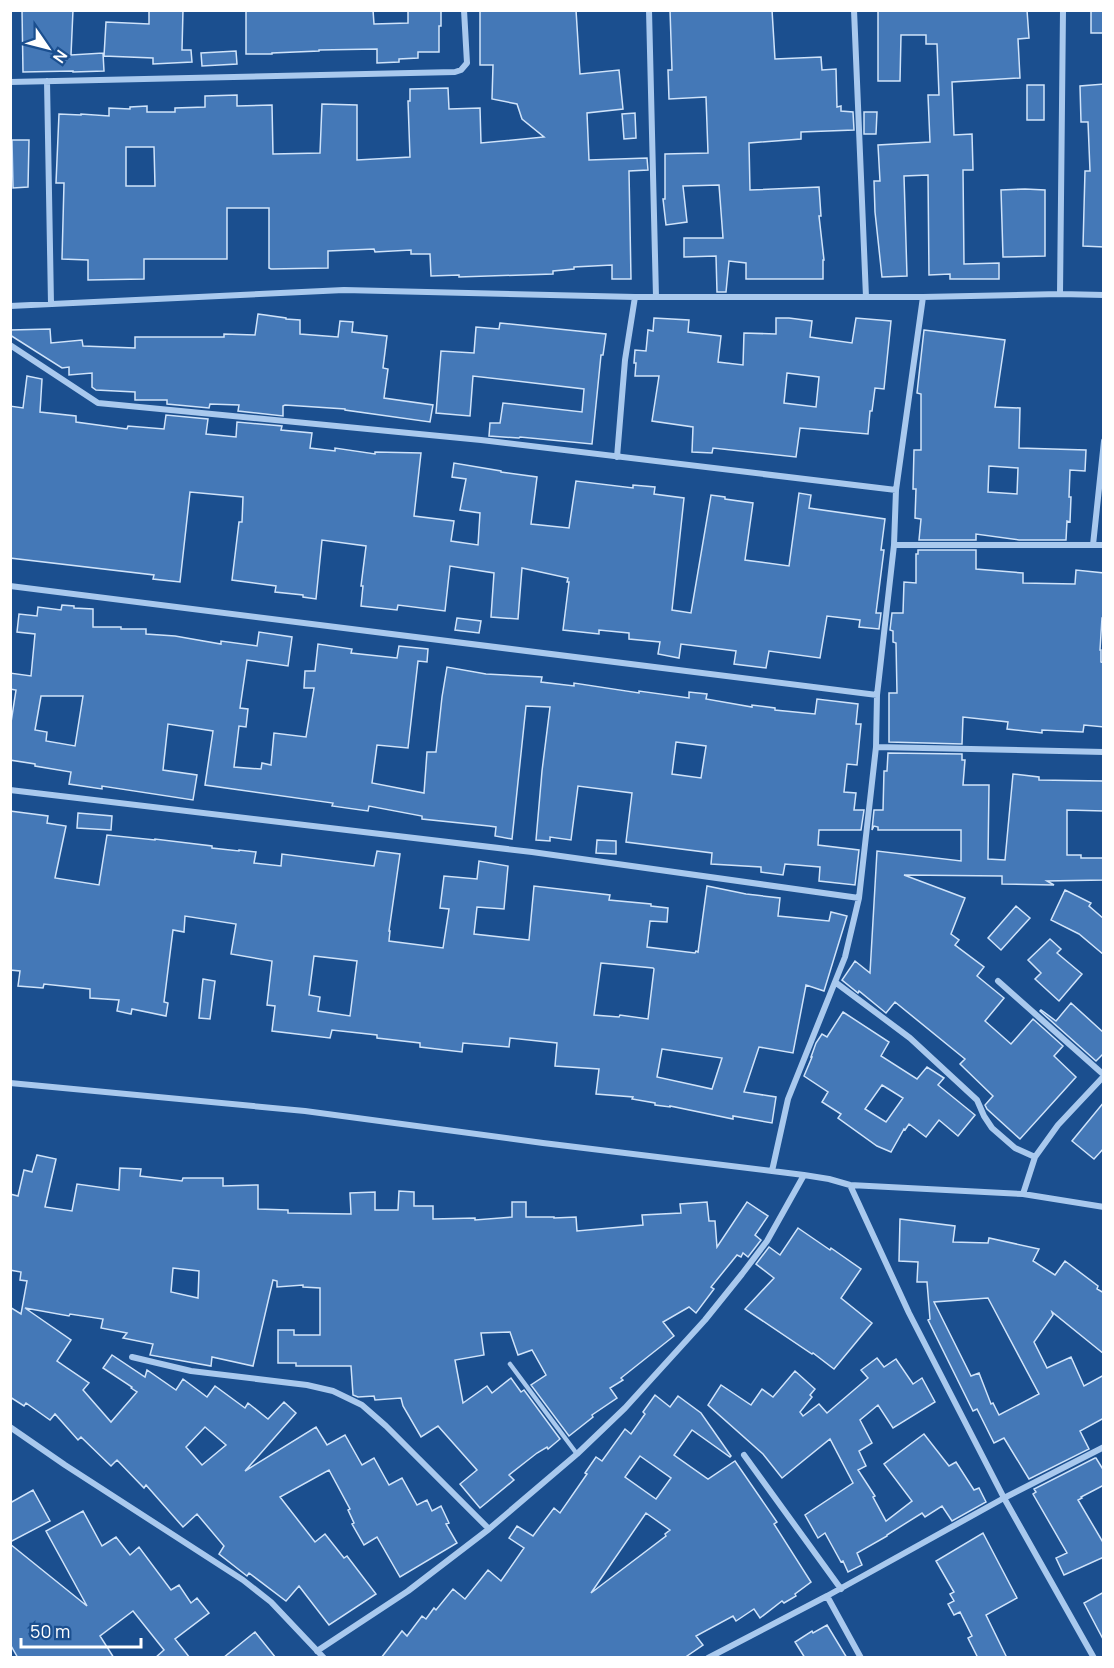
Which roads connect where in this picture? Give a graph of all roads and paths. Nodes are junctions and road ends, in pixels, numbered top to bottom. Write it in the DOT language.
graph roads {
  1 [pos="464,10"];
  2 [pos="649,10"];
  3 [pos="854,10"];
  4 [pos="1063,10"];
  5 [pos="47,81"];
  6 [pos="10,82"];
  7 [pos="1060,294"];
  8 [pos="1104,295"];
  9 [pos="635,297"];
  10 [pos="656,297"];
  11 [pos="866,297"];
  12 [pos="923,297"];
  13 [pos="51,304"];
  14 [pos="10,306"];
  15 [pos="10,345"];
  16 [pos="1104,441"];
  17 [pos="617,457"];
  18 [pos="896,490"];
  19 [pos="1093,544"];
  20 [pos="894,545"];
  21 [pos="1104,545"];
  22 [pos="10,586"];
  23 [pos="877,694"];
  24 [pos="876,747"];
  25 [pos="1104,752"];
  26 [pos="10,790"];
  27 [pos="859,898"];
  28 [pos="998,981"];
  29 [pos="835,982"];
  30 [pos="1104,1076"];
  31 [pos="10,1083"];
  32 [pos="1035,1157"];
  33 [pos="772,1171"];
  34 [pos="804,1175"];
  35 [pos="850,1185"];
  36 [pos="1023,1194"];
  37 [pos="1104,1207"];
  38 [pos="132,1357"];
  39 [pos="510,1364"];
  40 [pos="10,1427"];
  41 [pos="1104,1447"];
  42 [pos="577,1454"];
  43 [pos="744,1455"];
  44 [pos="1004,1498"];
  45 [pos="489,1529"];
  46 [pos="841,1589"];
  47 [pos="827,1596"];
  48 [pos="317,1652"];
  49 [pos="324,1658"];
  50 [pos="708,1658"];
  51 [pos="861,1658"];
  52 [pos="1094,1658"];
  1 -- 5 [label="street"];
  2 -- 10 [label="street"];
  3 -- 11 [label="street"];
  4 -- 7 [label="street"];
  5 -- 6 [label="street"];
  5 -- 13 [label="street"];
  7 -- 8 [label="street"];
  7 -- 12 [label="street"];
  9 -- 10 [label="street"];
  9 -- 13 [label="street"];
  9 -- 17 [label="street"];
  10 -- 11 [label="street"];
  11 -- 12 [label="street"];
  12 -- 18 [label="street"];
  13 -- 14 [label="street"];
  15 -- 17 [label="street"];
  16 -- 19 [label="street"];
  17 -- 18 [label="street"];
  18 -- 20 [label="street"];
  19 -- 20 [label="street"];
  19 -- 21 [label="street"];
  20 -- 23 [label="street"];
  22 -- 23 [label="street"];
  23 -- 24 [label="street"];
  24 -- 25 [label="street"];
  24 -- 27 [label="street"];
  26 -- 27 [label="street"];
  27 -- 29 [label="street"];
  28 -- 30 [label="street"];
  29 -- 32 [label="street"];
  29 -- 33 [label="street"];
  30 -- 32 [label="street"];
  31 -- 33 [label="street"];
  32 -- 36 [label="street"];
  33 -- 34 [label="street"];
  34 -- 35 [label="street"];
  34 -- 42 [label="street"];
  35 -- 36 [label="street"];
  35 -- 44 [label="street"];
  36 -- 37 [label="street"];
  38 -- 45 [label="street"];
  39 -- 42 [label="lane"];
  40 -- 48 [label="street"];
  41 -- 44 [label="street"];
  42 -- 45 [label="street"];
  43 -- 46 [label="street"];
  44 -- 46 [label="street"];
  44 -- 52 [label="street"];
  45 -- 48 [label="street"];
  46 -- 47 [label="street"];
  47 -- 50 [label="street"];
  47 -- 51 [label="street"];
  48 -- 49 [label="street"];
}
